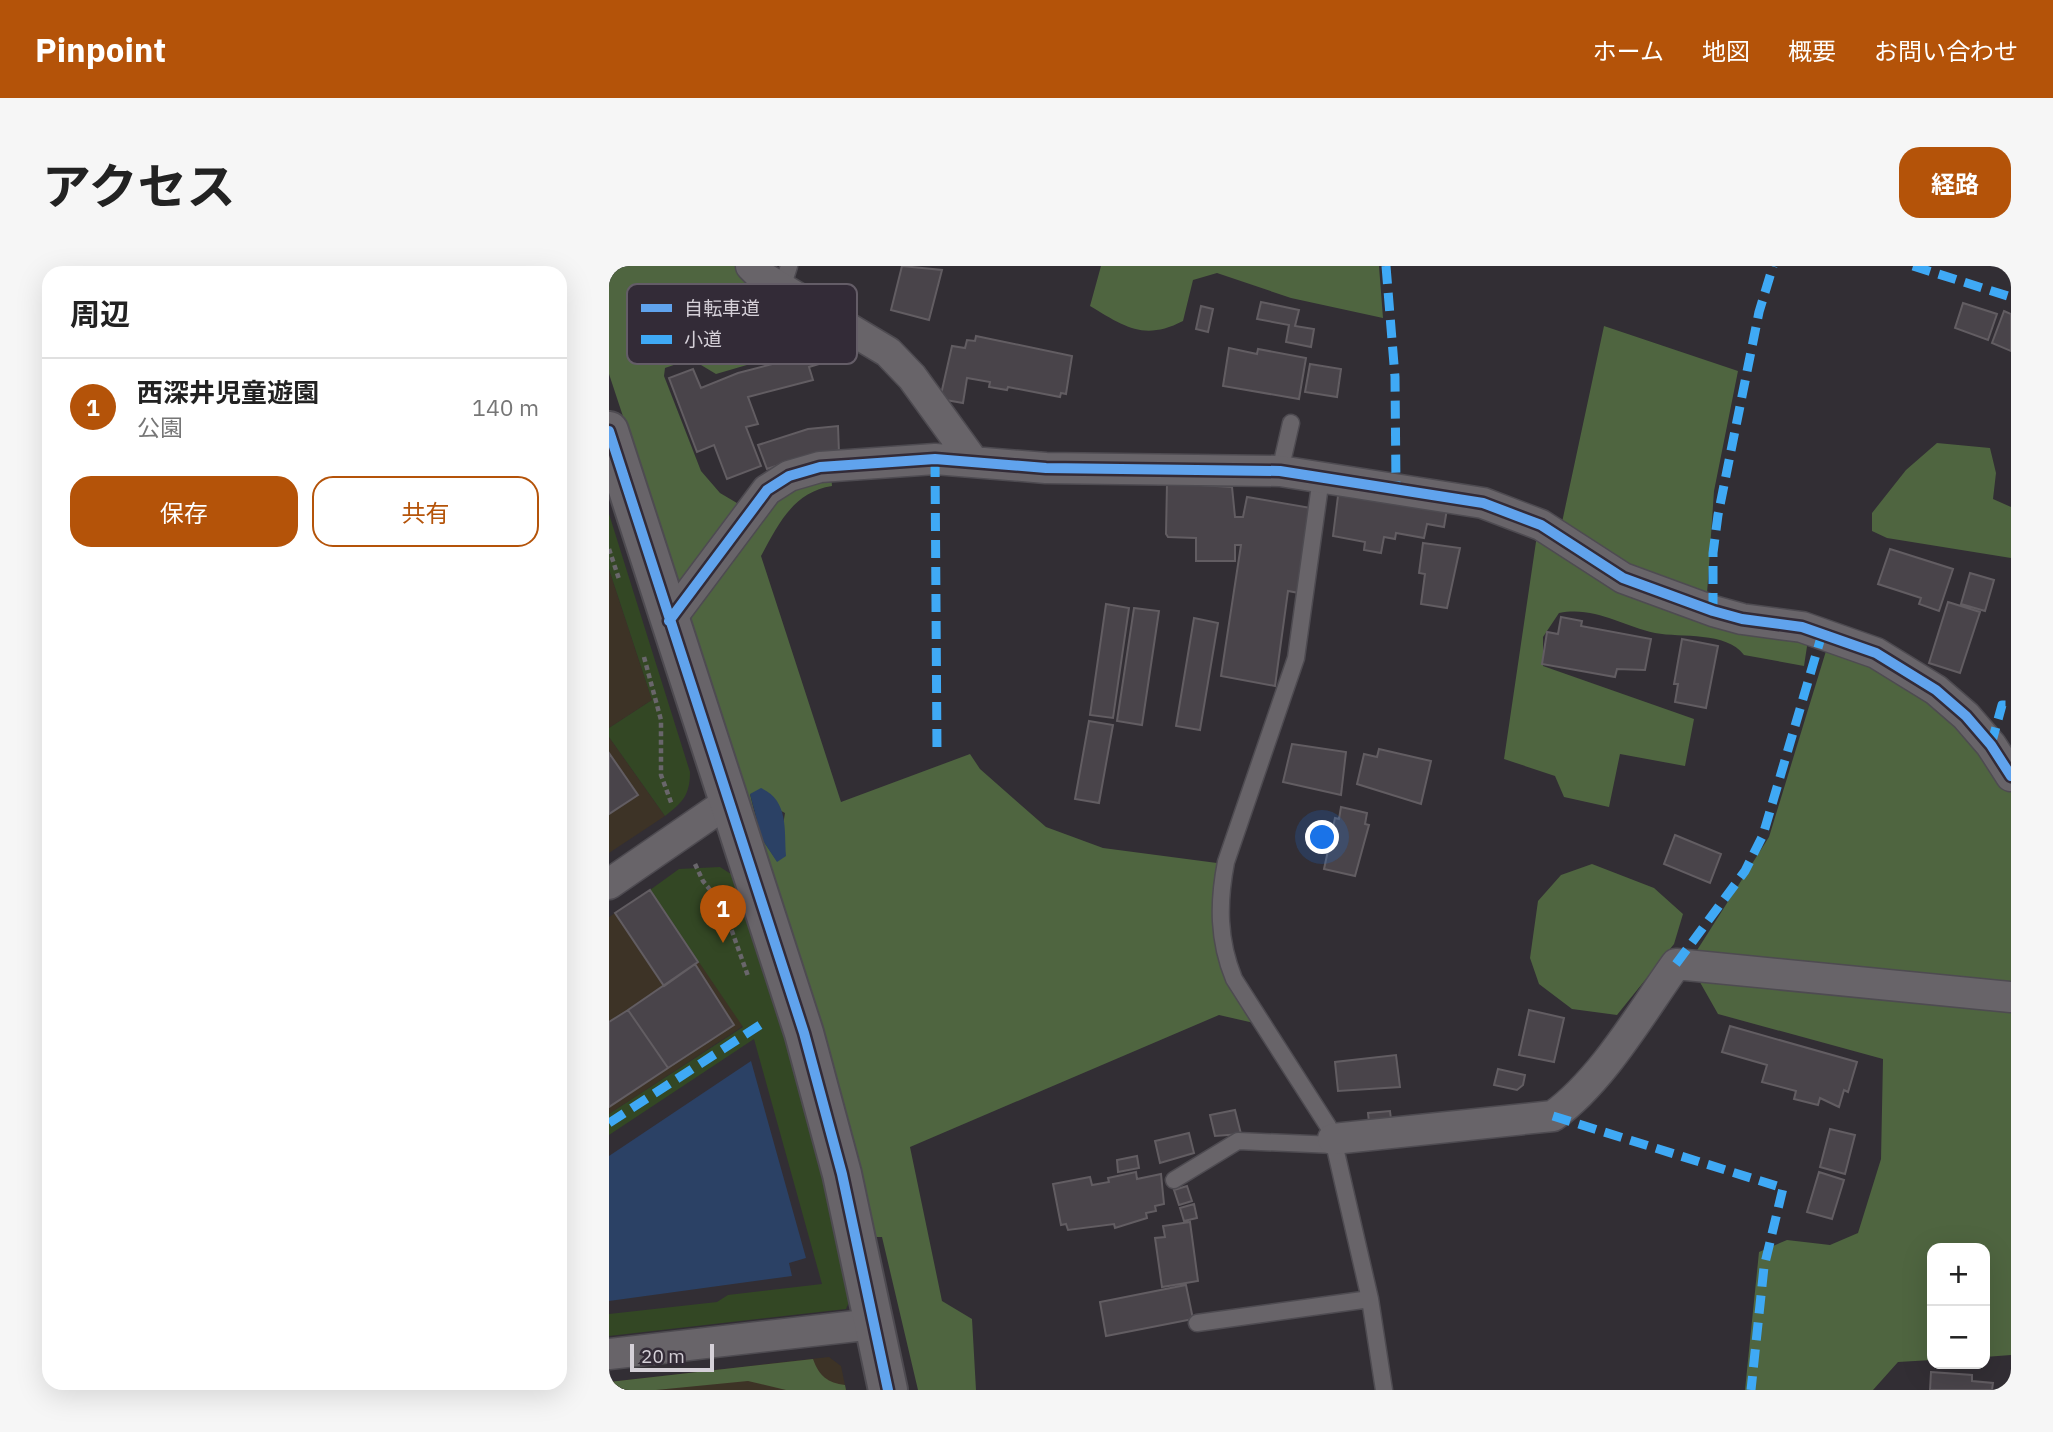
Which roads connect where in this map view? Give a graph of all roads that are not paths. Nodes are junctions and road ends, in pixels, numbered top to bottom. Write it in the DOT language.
graph roads {
  1 [pos="751,266"];
  2 [pos="785,277"];
  3 [pos="857,329"];
  4 [pos="1291,423"];
  5 [pos="609,431"];
  6 [pos="973,461"];
  7 [pos="1280,471"];
  8 [pos="1321,478"];
  9 [pos="669,621"];
  10 [pos="2011,776"];
  11 [pos="728,802"];
  12 [pos="609,884"];
  13 [pos="2011,997"];
  14 [pos="1334,1142"];
  15 [pos="1174,1180"];
  16 [pos="1370,1299"];
  17 [pos="1198,1322"];
  18 [pos="874,1324"];
  19 [pos="609,1354"];
  20 [pos="888,1390"];
  21 [pos="1384,1390"];
  1 -- 2 [label="street"];
  3 -- 6 [label="street"];
  4 -- 7 [label="lane"];
  5 -- 9 [label="street"];
  6 -- 7 [label="street"];
  6 -- 9 [label="street"];
  7 -- 8 [label="street"];
  8 -- 10 [label="street"];
  8 -- 14 [label="lane"];
  9 -- 11 [label="street"];
  11 -- 12 [label="street"];
  11 -- 18 [label="street"];
  13 -- 14 [label="street"];
  14 -- 15 [label="lane"];
  14 -- 16 [label="lane"];
  16 -- 17 [label="lane"];
  16 -- 21 [label="lane"];
  18 -- 19 [label="street"];
  18 -- 20 [label="street"];
}
